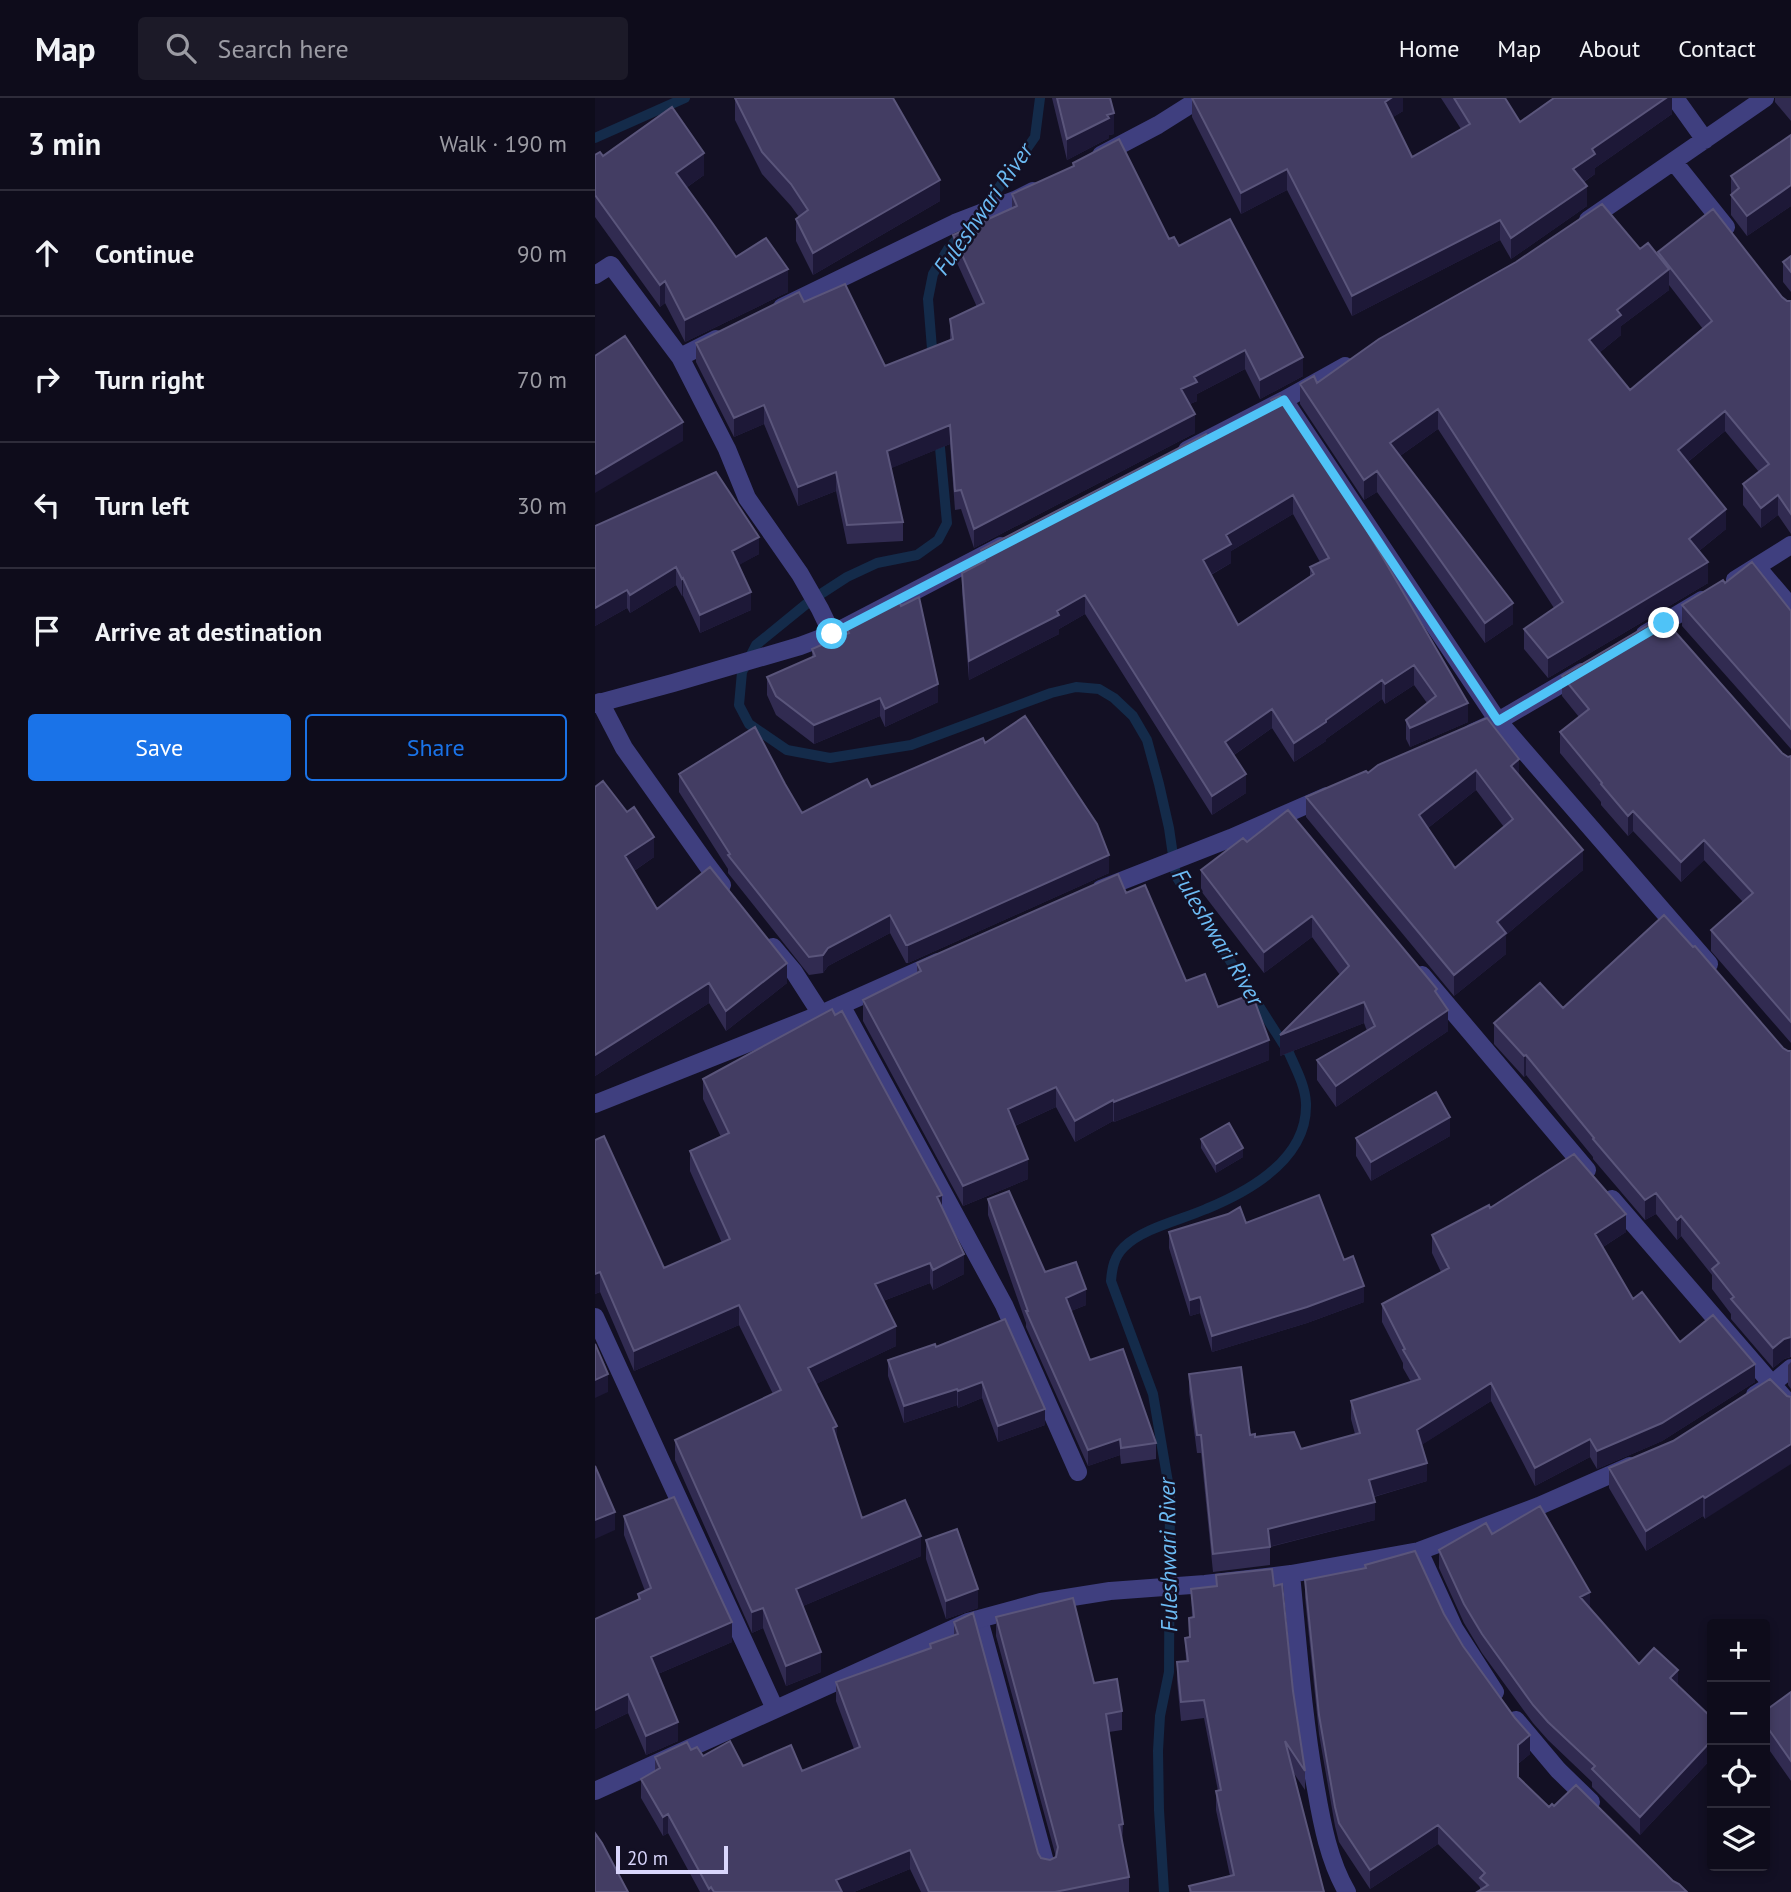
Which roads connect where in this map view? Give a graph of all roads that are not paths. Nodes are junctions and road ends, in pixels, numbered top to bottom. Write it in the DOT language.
graph roads {
  1 [pos="1201,98"];
  2 [pos="1675,98"];
  3 [pos="1765,98"];
  4 [pos="1705,140"];
  5 [pos="1674,162"];
  6 [pos="1086,163"];
  7 [pos="1050,181"];
  8 [pos="1576,229"];
  9 [pos="1733,236"];
  10 [pos="595,275"];
  11 [pos="764,316"];
  12 [pos="728,333"];
  13 [pos="680,357"];
  14 [pos="1355,360"];
  15 [pos="1284,400"];
  16 [pos="1174,457"];
  17 [pos="1015,539"];
  18 [pos="1791,544"];
  19 [pos="1757,567"];
  20 [pos="1791,607"];
  21 [pos="832,634"];
  22 [pos="1629,644"];
  23 [pos="1593,665"];
  24 [pos="598,703"];
  25 [pos="1498,721"];
  26 [pos="1461,737"];
  27 [pos="1338,792"];
  28 [pos="733,897"];
  29 [pos="1084,897"];
  30 [pos="759,929"];
  31 [pos="956,954"];
  32 [pos="1413,962"];
  33 [pos="1718,975"];
  34 [pos="841,1004"];
  35 [pos="821,1014"];
  36 [pos="595,1104"];
  37 [pos="595,1317"];
  38 [pos="1791,1368"];
  39 [pos="1771,1385"];
  40 [pos="1791,1406"];
  41 [pos="1736,1407"];
  42 [pos="1641,1462"];
  43 [pos="1078,1472"];
  44 [pos="1419,1550"];
  45 [pos="1291,1574"];
  46 [pos="980,1619"];
  47 [pos="775,1709"];
  48 [pos="595,1791"];
  49 [pos="1602,1812"];
  50 [pos="1048,1869"];
  51 [pos="1347,1892"];
  1 -- 6 [label="street"];
  2 -- 4 [label="street"];
  3 -- 4 [label="street"];
  4 -- 5 [label="street"];
  5 -- 8 [label="street"];
  5 -- 9 [label="street"];
  7 -- 11 [label="street"];
  10 -- 13 [label="street"];
  12 -- 13 [label="street"];
  13 -- 21 [label="street"];
  14 -- 15 [label="street"];
  15 -- 16 [label="street"];
  15 -- 25 [label="street"];
  17 -- 21 [label="street"];
  18 -- 19 [label="street"];
  19 -- 20 [label="street"];
  19 -- 22 [label="street"];
  21 -- 24 [label="street"];
  23 -- 25 [label="street"];
  24 -- 28 [label="street"];
  25 -- 26 [label="street"];
  25 -- 33 [label="street"];
  27 -- 29 [label="street"];
  30 -- 35 [label="street"];
  31 -- 34 [label="street"];
  32 -- 39 [label="street"];
  34 -- 35 [label="street"];
  34 -- 43 [label="street"];
  35 -- 36 [label="street"];
  37 -- 47 [label="street"];
  38 -- 39 [label="street"];
  39 -- 40 [label="street"];
  39 -- 41 [label="street"];
  42 -- 44 [label="street"];
  44 -- 45 [label="street"];
  44 -- 49 [label="street"];
  45 -- 46 [label="street"];
  45 -- 51 [label="street"];
  46 -- 47 [label="street"];
  46 -- 50 [label="lane"];
  47 -- 48 [label="street"];
}
